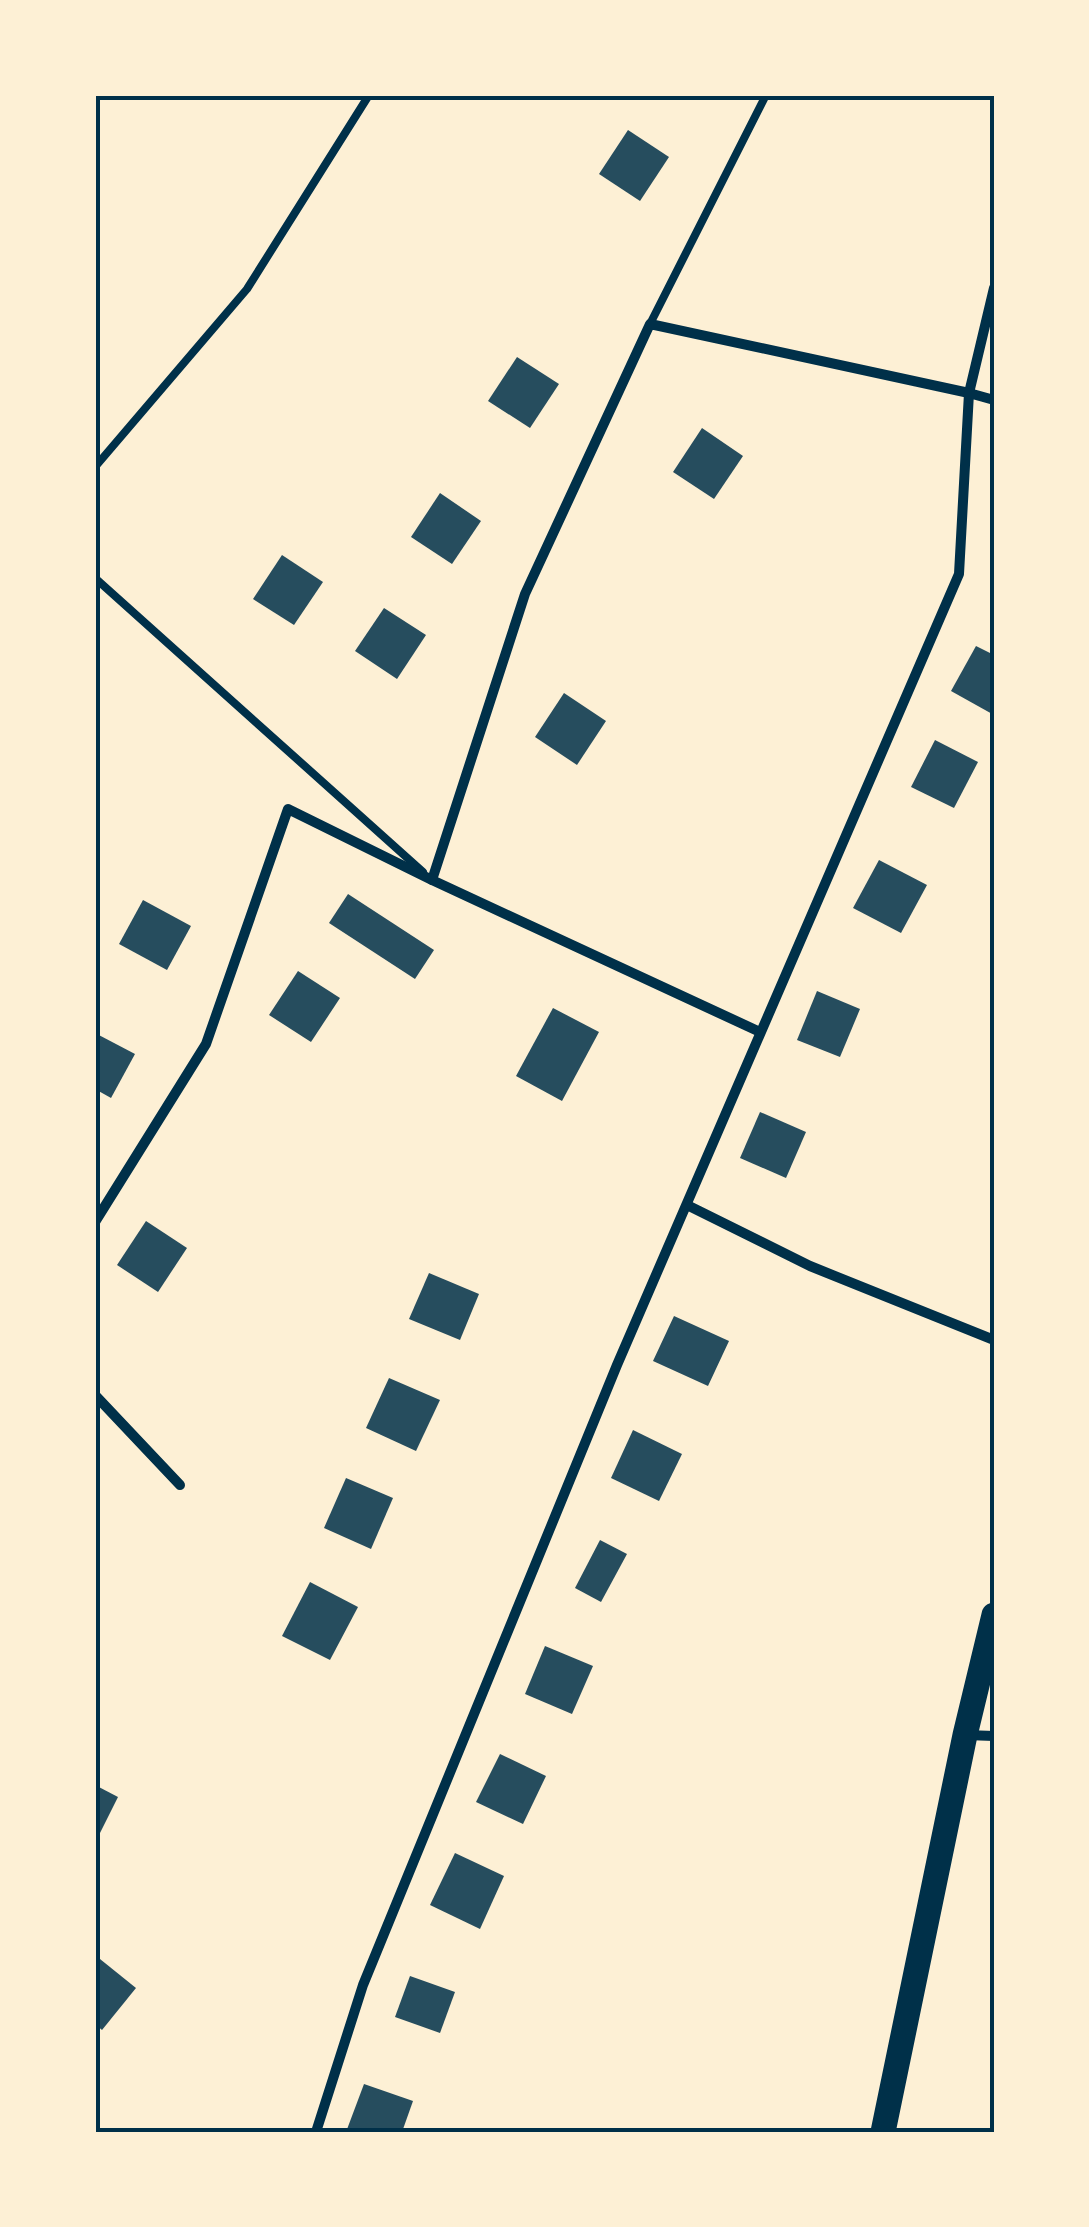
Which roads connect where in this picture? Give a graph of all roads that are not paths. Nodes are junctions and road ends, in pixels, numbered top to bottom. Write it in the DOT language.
graph roads {
  1 [pos="370,95"];
  2 [pos="766,95"];
  3 [pos="994,288"];
  4 [pos="650,324"];
  5 [pos="969,394"];
  6 [pos="994,400"];
  7 [pos="95,467"];
  8 [pos="95,578"];
  9 [pos="432,880"];
  10 [pos="760,1032"];
  11 [pos="687,1205"];
  12 [pos="95,1222"];
  13 [pos="994,1340"];
  14 [pos="95,1395"];
  15 [pos="180,1485"];
  16 [pos="994,1614"];
  17 [pos="965,1735"];
  18 [pos="994,1736"];
  19 [pos="316,2132"];
  20 [pos="883,2132"];
  1 -- 7 [label="lane"];
  2 -- 4 [label="lane"];
  3 -- 5 [label="street"];
  4 -- 5 [label="street"];
  4 -- 9 [label="street"];
  5 -- 6 [label="street"];
  5 -- 10 [label="street"];
  8 -- 9 [label="lane"];
  9 -- 10 [label="street"];
  9 -- 12 [label="street"];
  10 -- 11 [label="street"];
  11 -- 13 [label="street"];
  11 -- 19 [label="street"];
  14 -- 15 [label="street"];
  16 -- 17 [label="main road"];
  17 -- 18 [label="street"];
  17 -- 20 [label="main road"];
}
